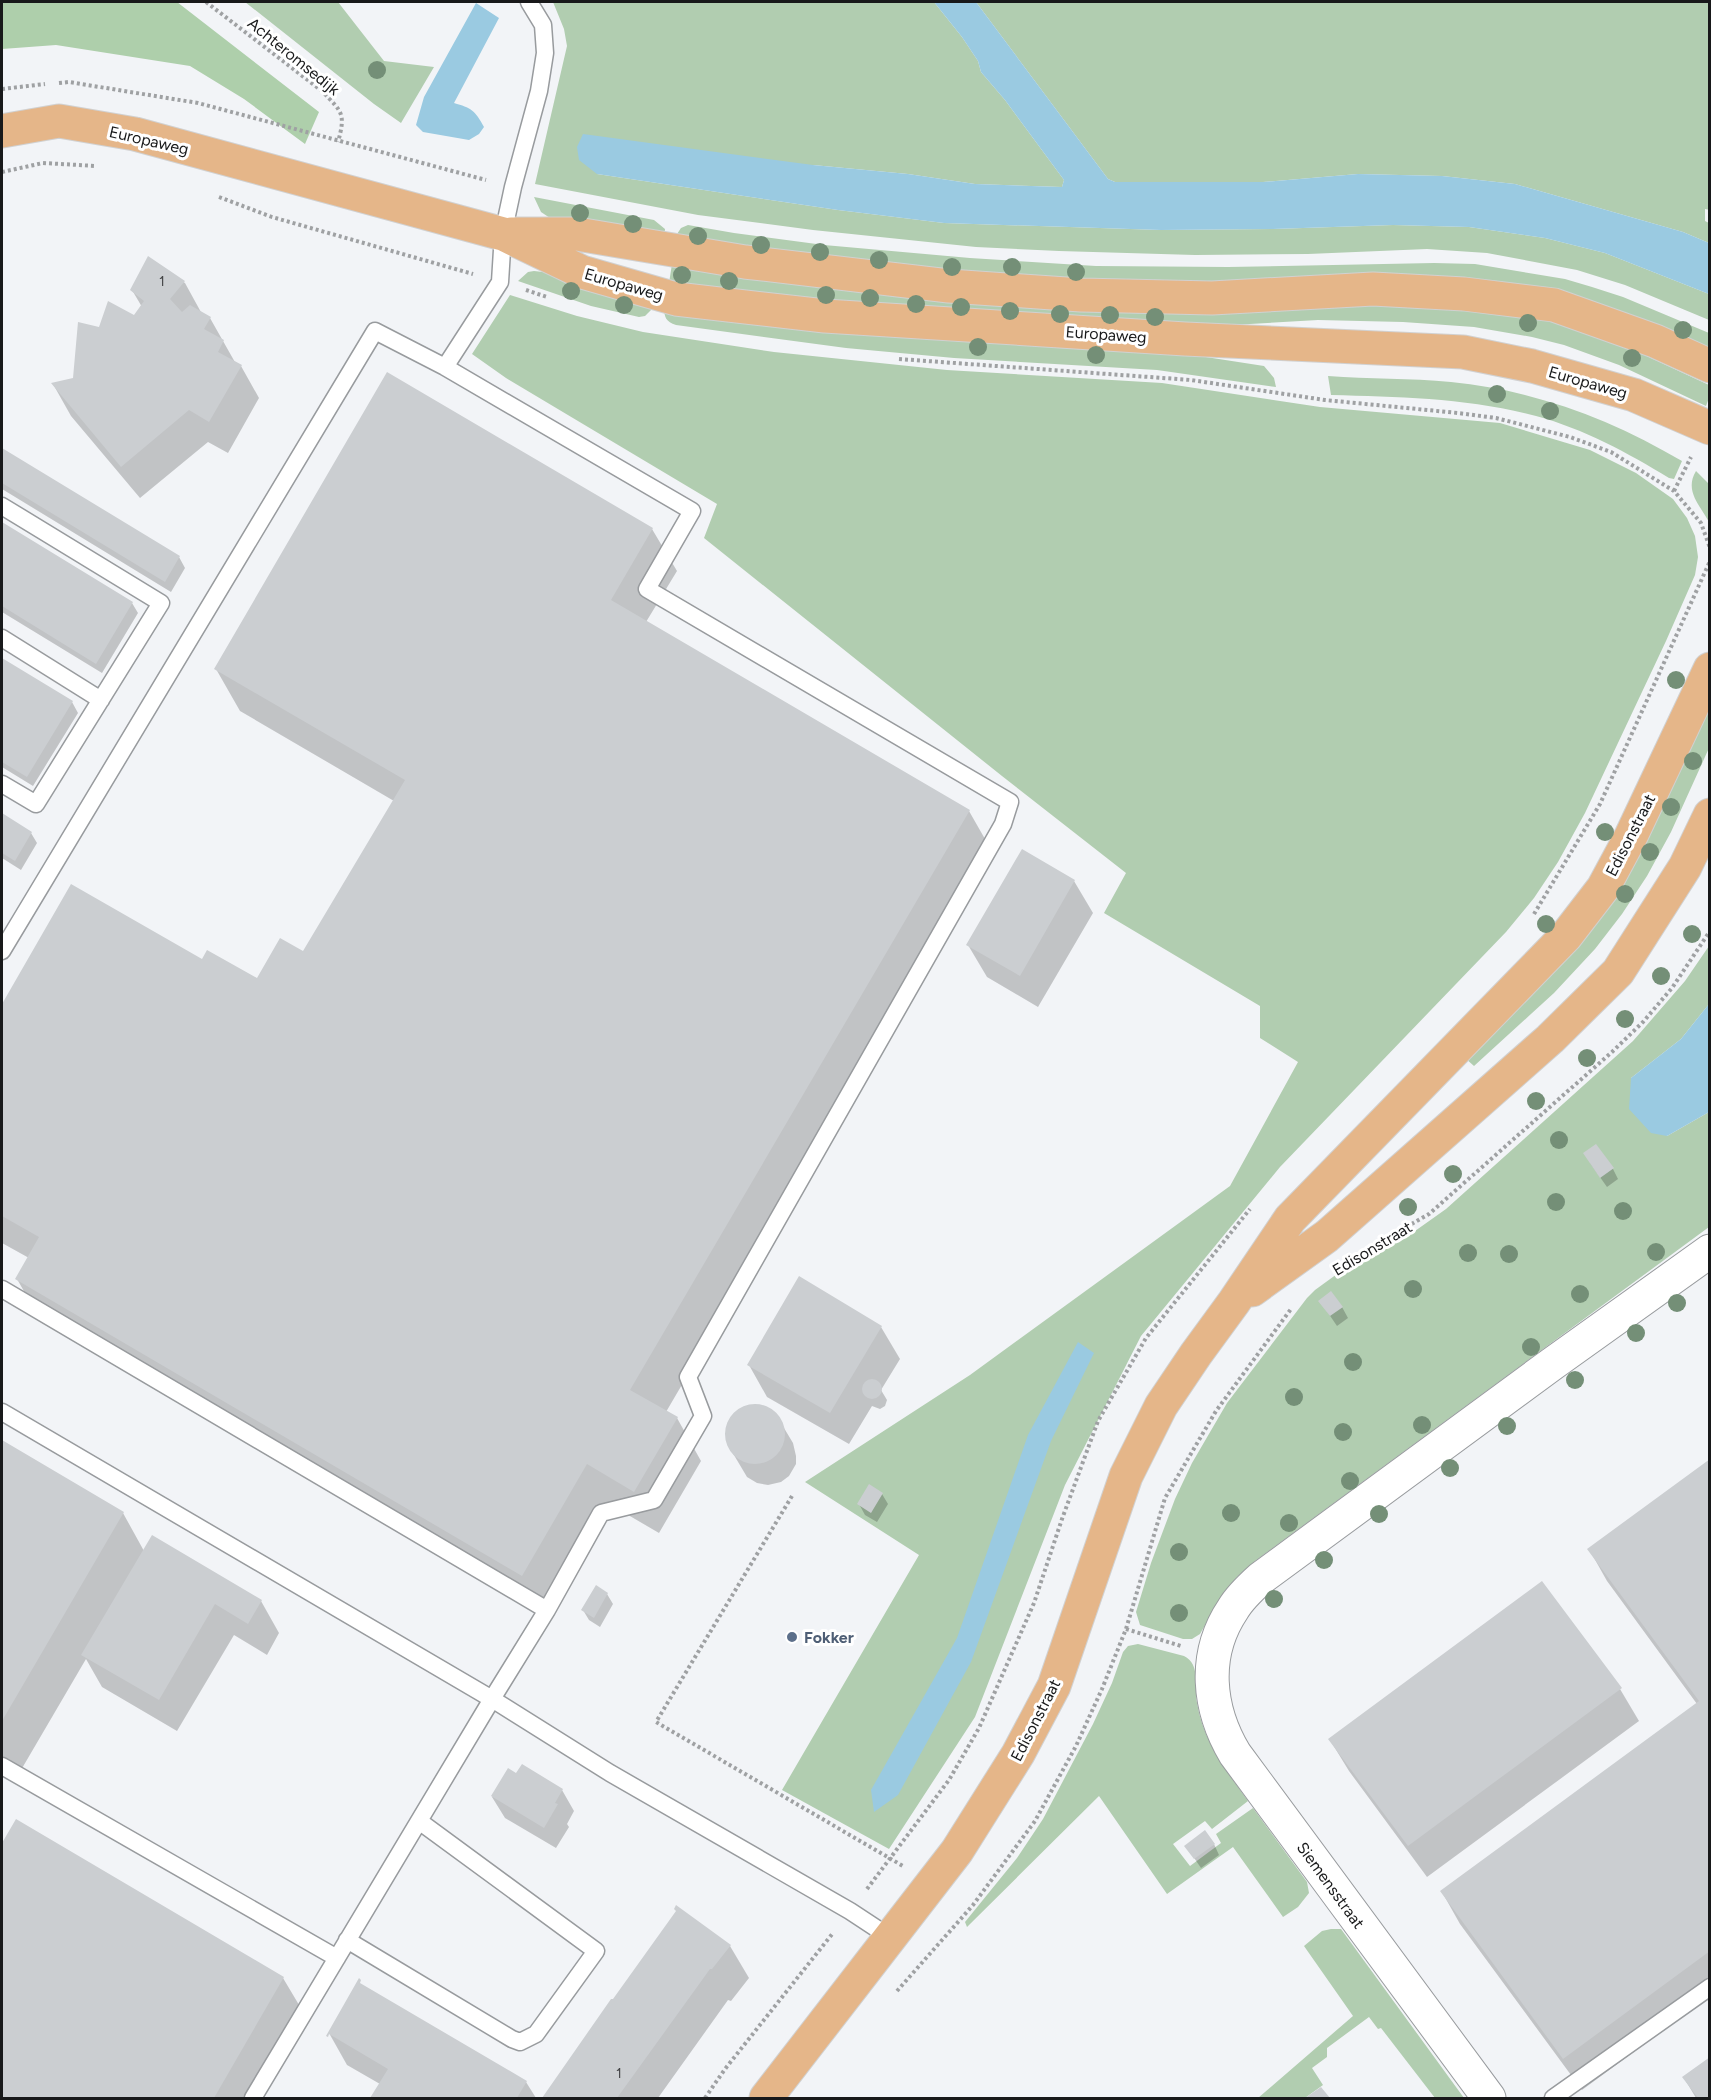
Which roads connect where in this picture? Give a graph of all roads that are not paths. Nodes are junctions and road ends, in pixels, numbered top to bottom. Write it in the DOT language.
graph roads {
  1 [pos="530,2"];
  2 [pos="2,131"];
  3 [pos="503,234"];
  4 [pos="1710,366"];
  5 [pos="445,367"];
  6 [pos="1710,428"];
  7 [pos="2,506"];
  8 [pos="2,638"];
  9 [pos="1710,669"];
  10 [pos="101,700"];
  11 [pos="2,784"];
  12 [pos="1710,815"];
  13 [pos="2,951"];
  14 [pos="1708,1256"];
  15 [pos="2,1289"];
  16 [pos="1234,1302"];
  17 [pos="2,1412"];
  18 [pos="548,1610"];
  19 [pos="492,1699"];
  20 [pos="2,1766"];
  21 [pos="419,1821"];
  22 [pos="891,1938"];
  23 [pos="347,1940"];
  24 [pos="337,1958"];
  25 [pos="1710,1986"];
  26 [pos="253,2098"];
  27 [pos="765,2098"];
  28 [pos="1489,2098"];
  29 [pos="1553,2098"];
  1 -- 3 [label="lane"];
  2 -- 3 [label="main road, Europaweg"];
  3 -- 4 [label="main road, Europaweg"];
  3 -- 5 [label="lane"];
  3 -- 6 [label="main road, Europaweg"];
  5 -- 13 [label="lane"];
  5 -- 18 [label="lane"];
  7 -- 10 [label="lane"];
  8 -- 10 [label="lane"];
  9 -- 16 [label="main road, Edisonstraat"];
  10 -- 11 [label="lane"];
  12 -- 16 [label="main road, Edisonstraat"];
  14 -- 28 [label="street, Siemensstraat"];
  15 -- 18 [label="lane"];
  16 -- 22 [label="main road, Edisonstraat"];
  17 -- 19 [label="lane"];
  18 -- 19 [label="lane"];
  19 -- 21 [label="lane"];
  19 -- 22 [label="lane"];
  20 -- 24 [label="lane"];
  21 -- 23 [label="lane"];
  21 -- 23 [label="lane"];
  22 -- 27 [label="main road, Edisonstraat"];
  23 -- 24 [label="lane"];
  24 -- 26 [label="lane"];
  25 -- 29 [label="lane"];
}
